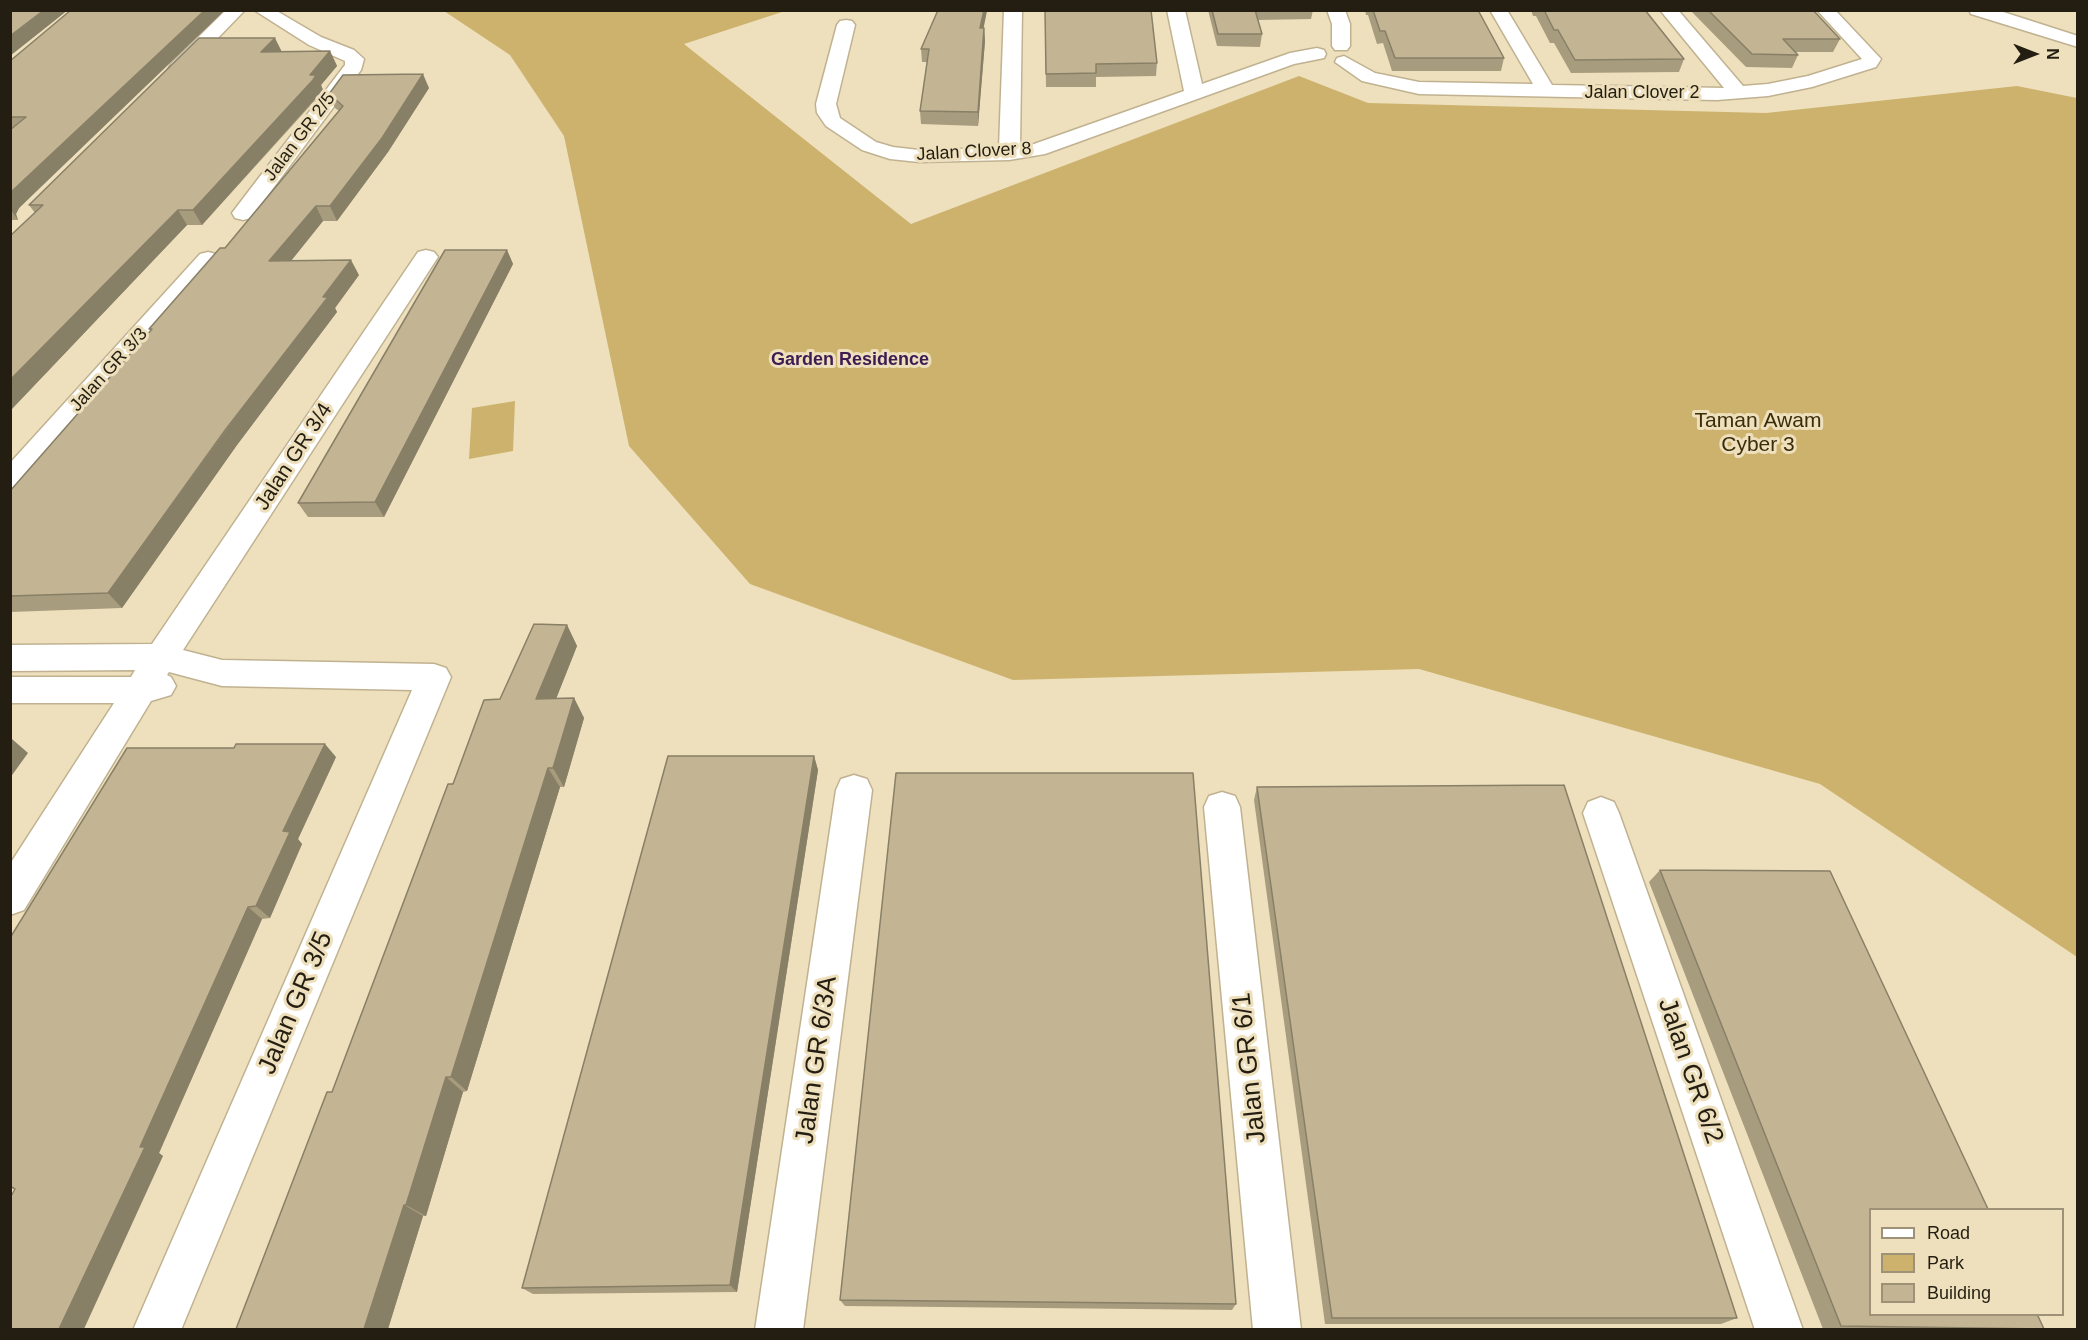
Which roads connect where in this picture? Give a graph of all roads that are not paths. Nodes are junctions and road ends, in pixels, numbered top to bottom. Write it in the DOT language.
graph roads {
  1 [pos="237,10"];
  2 [pos="262,10"];
  3 [pos="1013,10"];
  4 [pos="1176,10"];
  5 [pos="1336,10"];
  6 [pos="1498,10"];
  7 [pos="1668,10"];
  8 [pos="1825,10"];
  9 [pos="1977,10"];
  10 [pos="846,26"];
  11 [pos="2078,42"];
  12 [pos="1317,54"];
  13 [pos="1343,54"];
  14 [pos="162,84"];
  15 [pos="1547,92"];
  16 [pos="1738,92"];
  17 [pos="1194,93"];
  18 [pos="1009,154"];
  19 [pos="243,213"];
  20 [pos="426,257"];
  21 [pos="208,259"];
  22 [pos="10,481"];
  23 [pos="161,657"];
  24 [pos="10,658"];
  25 [pos="222,673"];
  26 [pos="10,690"];
  27 [pos="141,690"];
  28 [pos="854,790"];
  29 [pos="1222,807"];
  30 [pos="1601,813"];
  31 [pos="10,898"];
  32 [pos="157,1329"];
  33 [pos="779,1329"];
  34 [pos="1277,1329"];
  35 [pos="1779,1329"];
  1 -- 14 [label="street"];
  2 -- 19 [label="street, Jalan GR 2/5"];
  3 -- 18 [label="street"];
  4 -- 17 [label="street"];
  5 -- 13 [label="street"];
  6 -- 15 [label="street"];
  7 -- 16 [label="street"];
  8 -- 16 [label="street, Jalan Clover 2"];
  9 -- 11 [label="street"];
  10 -- 18 [label="street, Jalan Clover 8"];
  12 -- 13 [label="street, Jalan Clover 2"];
  12 -- 17 [label="street, Jalan Clover 8"];
  13 -- 15 [label="street, Jalan Clover 2"];
  15 -- 16 [label="street, Jalan Clover 2"];
  17 -- 18 [label="street, Jalan Clover 8"];
  20 -- 23 [label="street, Jalan GR 3/4"];
  21 -- 22 [label="street, Jalan GR 3/3"];
  23 -- 24 [label="street"];
  23 -- 25 [label="street"];
  23 -- 27 [label="street, Jalan GR 3/4"];
  25 -- 27 [label="street"];
  25 -- 32 [label="street, Jalan GR 3/5"];
  26 -- 27 [label="street"];
  27 -- 31 [label="street"];
  28 -- 33 [label="street, Jalan GR 6/3A"];
  29 -- 34 [label="street, Jalan GR 6/1"];
  30 -- 35 [label="street, Jalan GR 6/2"];
}
